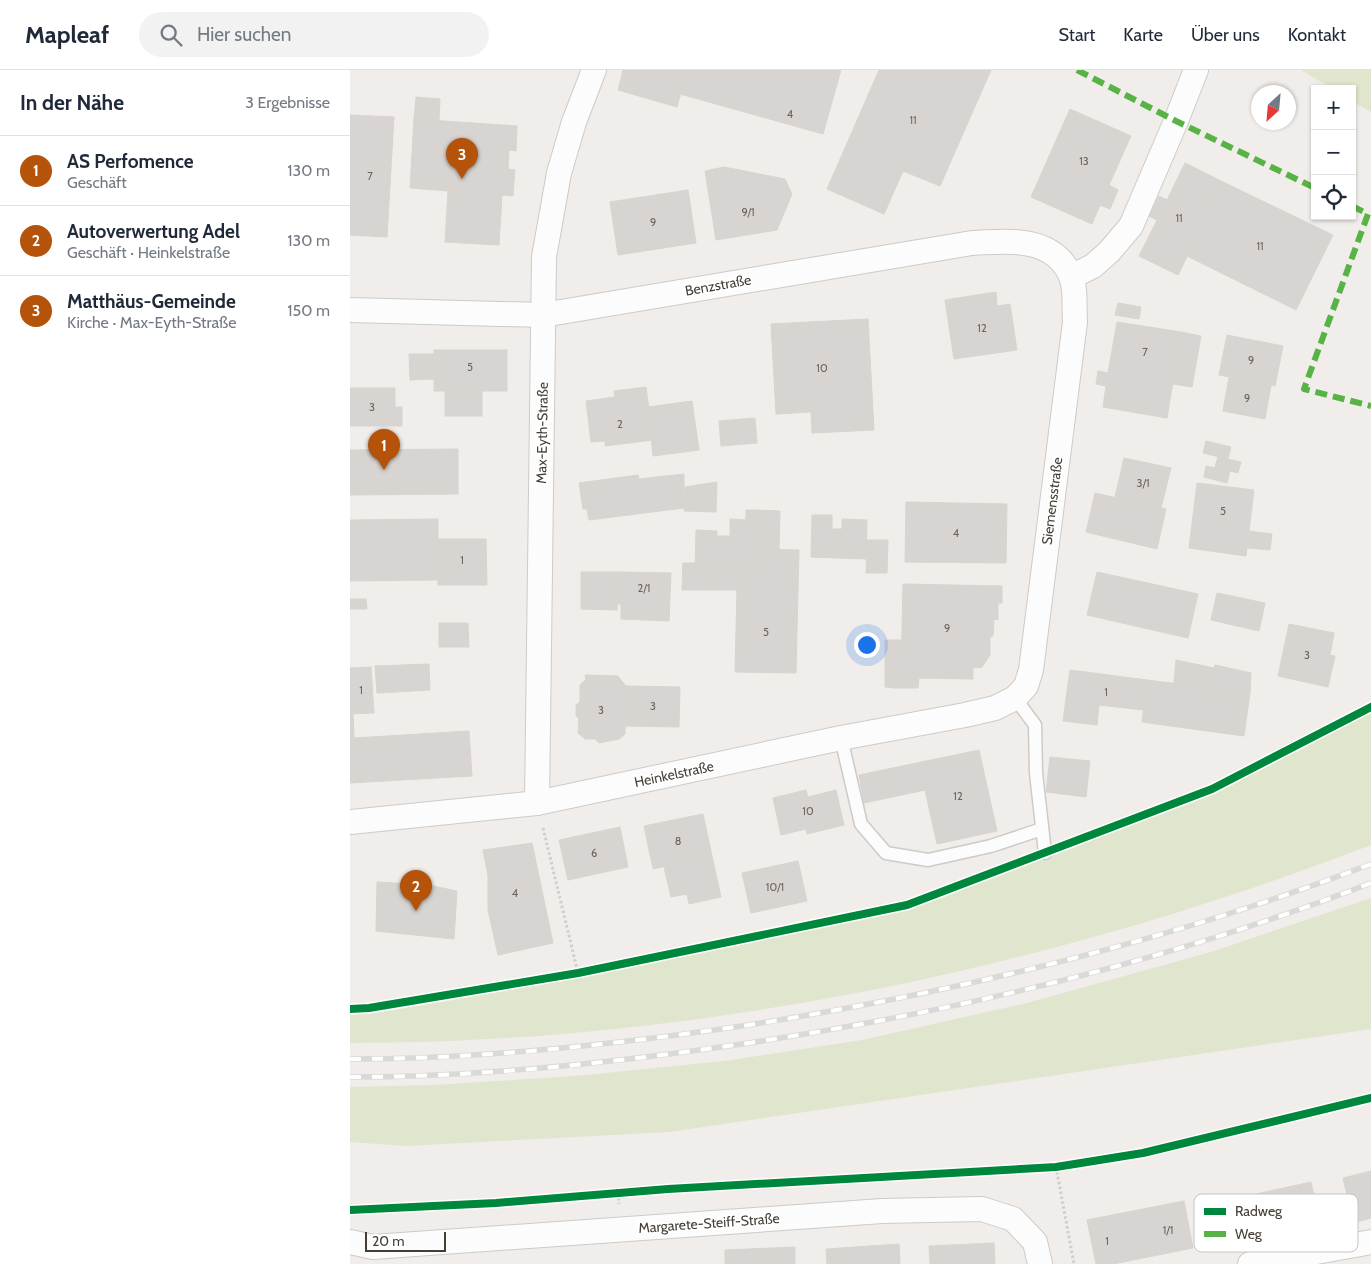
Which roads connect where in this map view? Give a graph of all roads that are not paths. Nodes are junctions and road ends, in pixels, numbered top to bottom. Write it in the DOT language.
graph roads {
  1 [pos="594,70"];
  2 [pos="1196,70"];
  3 [pos="1071,277"];
  4 [pos="350,310"];
  5 [pos="543,314"];
  6 [pos="1005,703"];
  7 [pos="841,738"];
  8 [pos="537,803"];
  9 [pos="350,822"];
  10 [pos="1042,828"];
  11 [pos="1045,853"];
  12 [pos="350,1242"];
  13 [pos="1371,1242"];
  14 [pos="1358,1244"];
  15 [pos="1316,1252"];
  16 [pos="1040,1264"];
  17 [pos="1250,1264"];
  1 -- 5 [label="street, Max-Eyth-Straße"];
  2 -- 3 [label="street"];
  3 -- 5 [label="street, Benzstraße"];
  3 -- 6 [label="street, Siemensstraße"];
  4 -- 5 [label="street, Benzstraße"];
  5 -- 8 [label="street, Max-Eyth-Straße"];
  6 -- 7 [label="street, Heinkelstraße"];
  6 -- 10 [label="lane"];
  7 -- 8 [label="street, Heinkelstraße"];
  7 -- 10 [label="lane"];
  8 -- 9 [label="street, Heinkelstraße"];
  10 -- 11 [label="lane"];
  12 -- 16 [label="street, Margarete-Steiff-Straße"];
  13 -- 14 [label="street"];
  15 -- 17 [label="street"];
}
